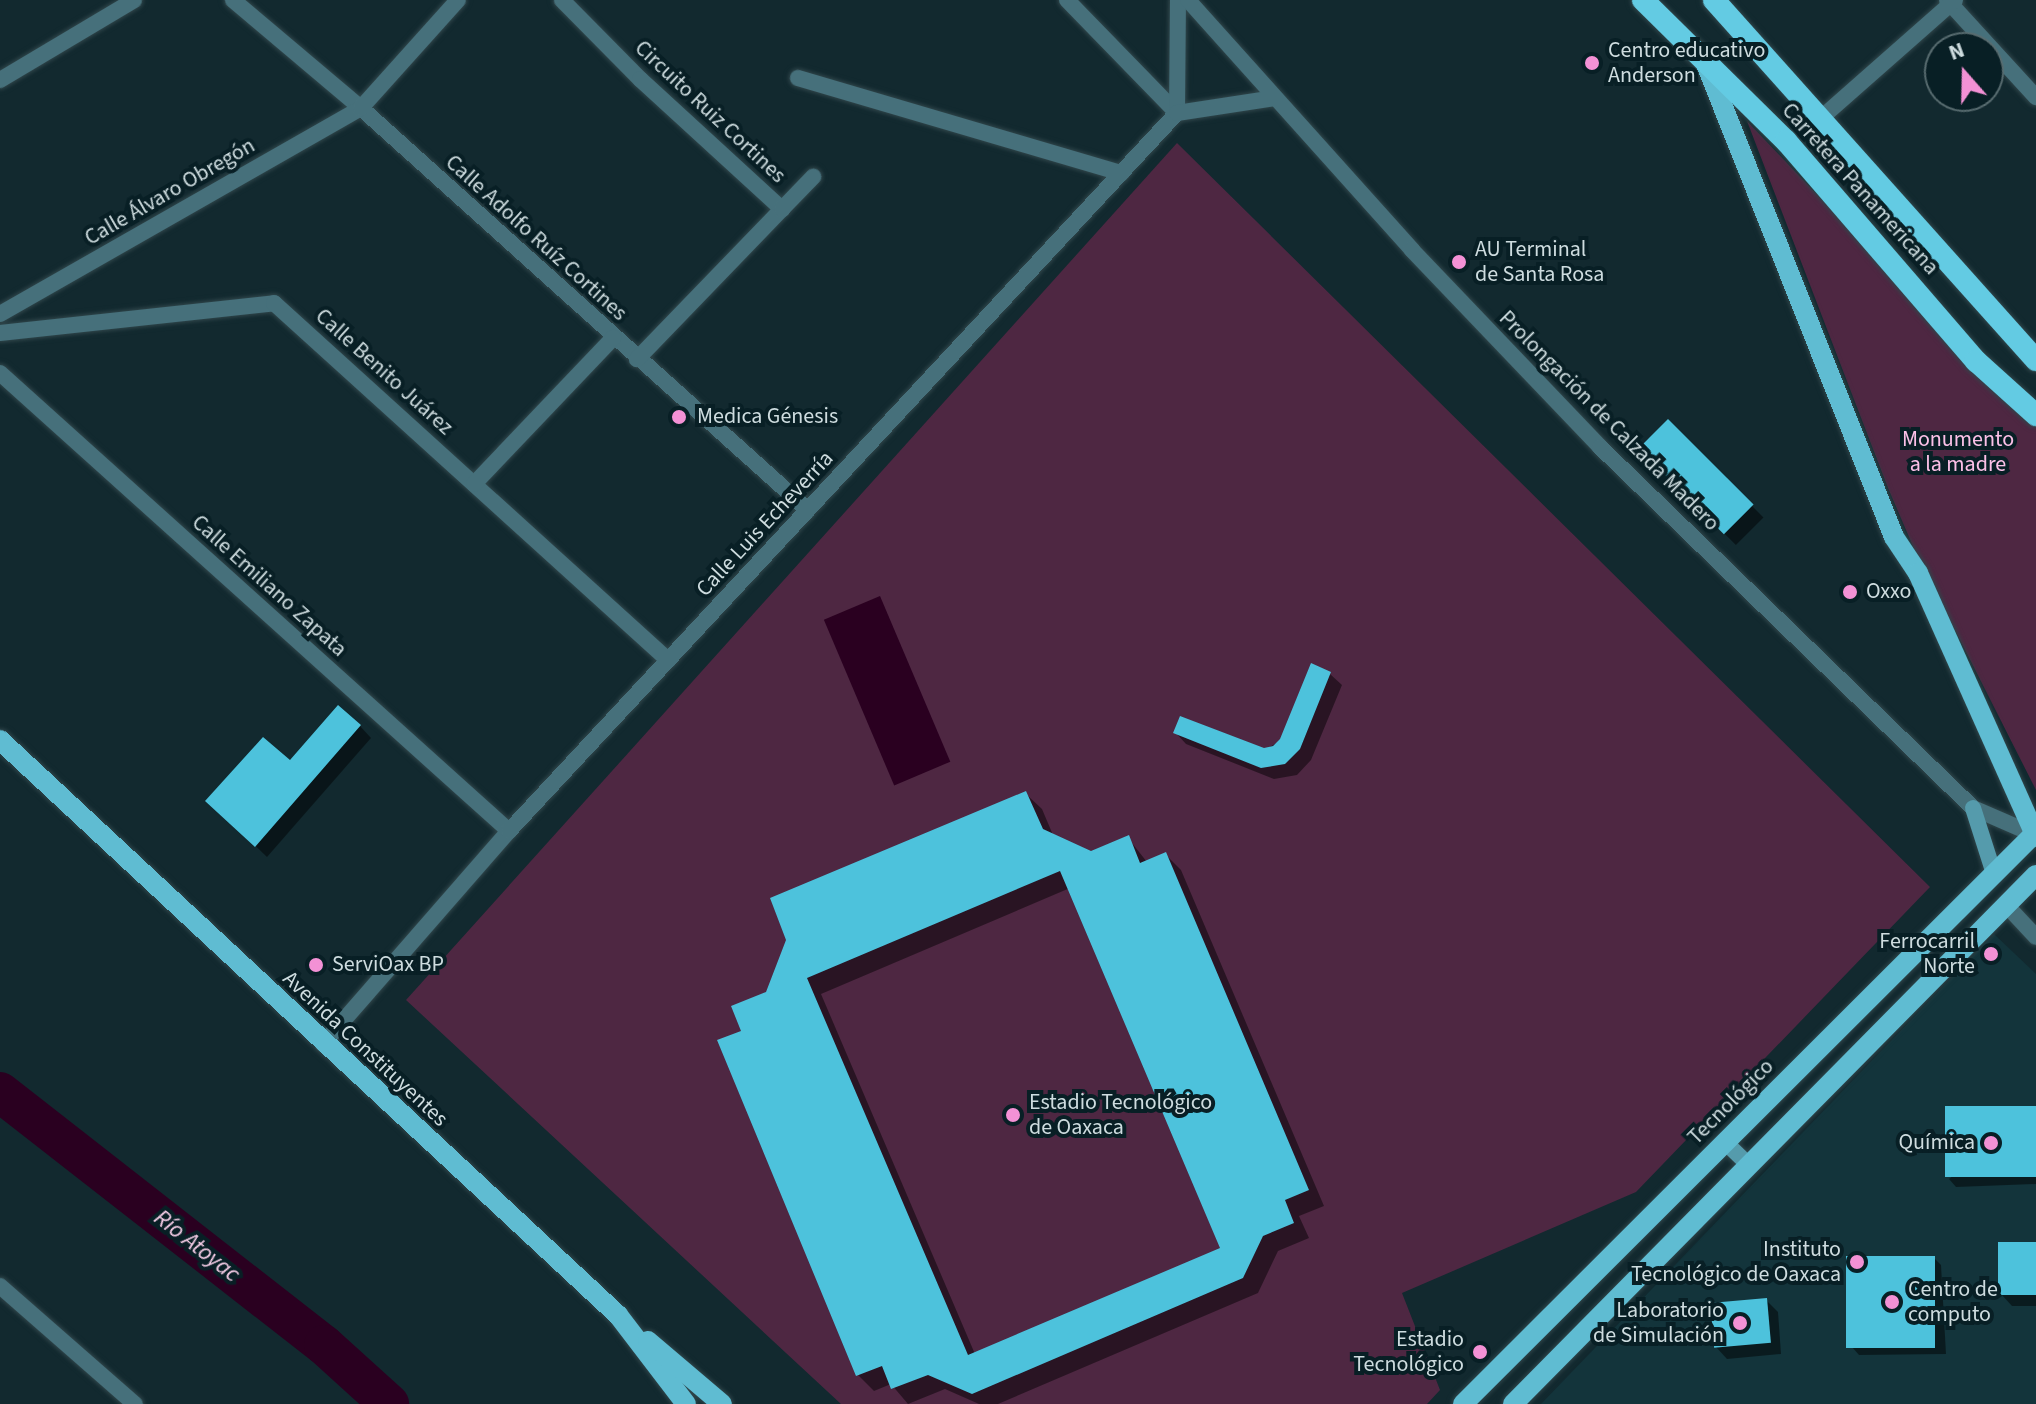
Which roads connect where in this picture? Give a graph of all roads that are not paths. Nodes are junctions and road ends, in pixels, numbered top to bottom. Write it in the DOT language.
graph roads {
  1 [pos="134,0"];
  2 [pos="233,0"];
  3 [pos="458,0"];
  4 [pos="562,0"];
  5 [pos="1067,0"];
  6 [pos="1178,0"];
  7 [pos="1188,0"];
  8 [pos="1643,0"];
  9 [pos="1714,0"];
  10 [pos="1951,1"];
  11 [pos="1704,60"];
  12 [pos="798,78"];
  13 [pos="0,80"];
  14 [pos="2036,97"];
  15 [pos="1275,98"];
  16 [pos="361,108"];
  17 [pos="1177,113"];
  18 [pos="1820,119"];
  19 [pos="1121,173"];
  20 [pos="813,177"];
  21 [pos="782,209"];
  22 [pos="0,314"];
  23 [pos="0,333"];
  24 [pos="613,338"];
  25 [pos="637,359"];
  26 [pos="2036,360"];
  27 [pos="0,373"];
  28 [pos="2036,415"];
  29 [pos="474,484"];
  30 [pos="808,510"];
  31 [pos="668,660"];
  32 [pos="0,740"];
  33 [pos="1973,808"];
  34 [pos="509,831"];
  35 [pos="2035,834"];
  36 [pos="1994,874"];
  37 [pos="2036,875"];
  38 [pos="2007,906"];
  39 [pos="2036,937"];
  40 [pos="323,1044"];
  41 [pos="1725,1142"];
  42 [pos="1749,1165"];
  43 [pos="2,1293"];
  44 [pos="618,1315"];
  45 [pos="135,1404"];
  46 [pos="686,1404"];
  47 [pos="722,1404"];
  48 [pos="1463,1404"];
  49 [pos="1513,1404"];
  1 -- 13 [label="street"];
  2 -- 16 [label="street, Calle Adolfo Ruíz Cortines"];
  3 -- 16 [label="street"];
  4 -- 21 [label="street, Circuito Ruiz Cortines"];
  5 -- 17 [label="street"];
  6 -- 17 [label="street"];
  7 -- 15 [label="street, Prolongación de Calzada Madero"];
  8 -- 11 [label="highway, Carretera Panamericana"];
  9 -- 18 [label="highway, Carretera Panamericana"];
  10 -- 14 [label="street"];
  10 -- 18 [label="street"];
  11 -- 28 [label="highway, Carretera Panamericana"];
  11 -- 35 [label="main road"];
  12 -- 19 [label="street"];
  15 -- 17 [label="street"];
  15 -- 33 [label="street, Prolongación de Calzada Madero"];
  16 -- 22 [label="street, Calle Álvaro Obregón"];
  16 -- 24 [label="street, Calle Adolfo Ruíz Cortines"];
  17 -- 19 [label="street, Calle Luis Echeverría"];
  18 -- 26 [label="highway, Carretera Panamericana"];
  19 -- 30 [label="street, Calle Luis Echeverría"];
  20 -- 21 [label="street"];
  21 -- 25 [label="street, Circuito Ruiz Cortines"];
  23 -- 29 [label="street, Calle Benito Juárez"];
  24 -- 25 [label="street, Calle Adolfo Ruíz Cortines"];
  24 -- 29 [label="street"];
  25 -- 30 [label="street, Calle Adolfo Ruíz Cortines"];
  27 -- 34 [label="street, Calle Emiliano Zapata"];
  29 -- 31 [label="street, Calle Benito Juárez"];
  30 -- 31 [label="street, Calle Luis Echeverría"];
  31 -- 34 [label="street, Calle Luis Echeverría"];
  32 -- 40 [label="main road, Avenida Constituyentes"];
  33 -- 35 [label="street, Prolongación de Calzada Madero"];
  33 -- 36 [label="main road"];
  34 -- 40 [label="street, Calle Luis Echeverría"];
  35 -- 36 [label="main road, Tecnológico"];
  36 -- 41 [label="main road, Tecnológico"];
  37 -- 38 [label="main road"];
  38 -- 39 [label="street"];
  38 -- 42 [label="main road"];
  40 -- 44 [label="main road, Avenida Constituyentes"];
  41 -- 42 [label="main road"];
  41 -- 48 [label="main road, Tecnológico"];
  42 -- 49 [label="main road"];
  43 -- 45 [label="street"];
  44 -- 46 [label="main road, Avenida Constituyentes"];
  44 -- 47 [label="main road"];
}
